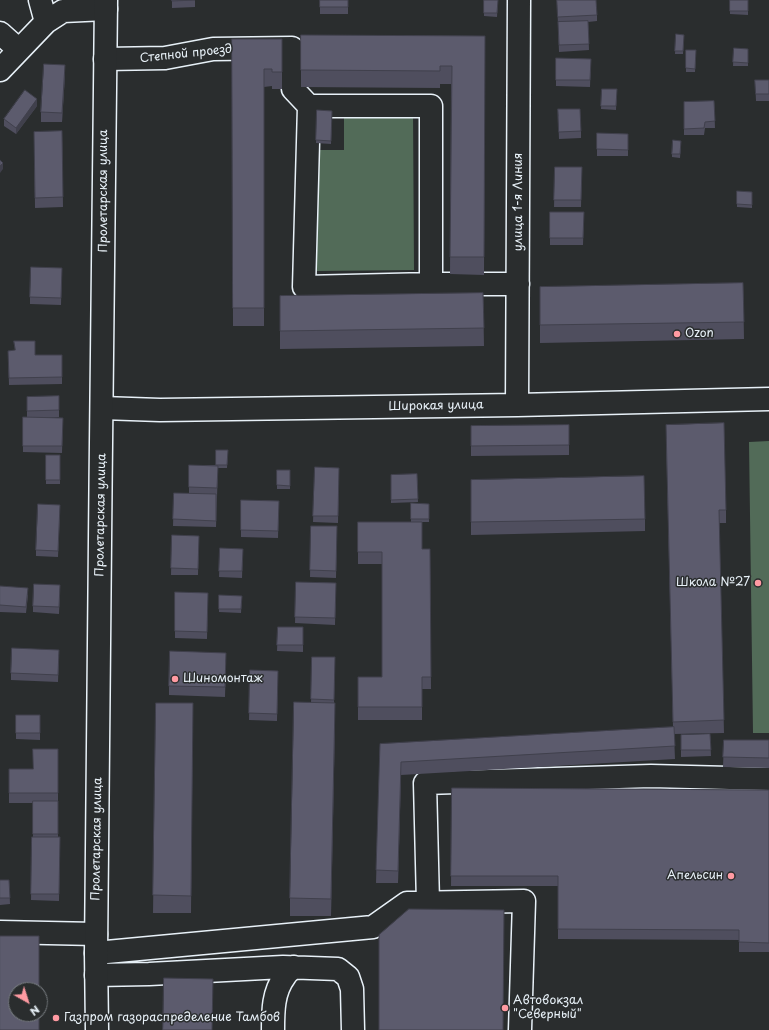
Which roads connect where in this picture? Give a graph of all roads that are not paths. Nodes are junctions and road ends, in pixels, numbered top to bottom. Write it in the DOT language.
graph roads {
  1 [pos="40,0"];
  2 [pos="519,0"];
  3 [pos="106,4"];
  4 [pos="46,22"];
  5 [pos="0,33"];
  6 [pos="19,50"];
  7 [pos="105,59"];
  8 [pos="0,70"];
  9 [pos="309,106"];
  10 [pos="431,284"];
  11 [pos="518,284"];
  12 [pos="769,399"];
  13 [pos="517,405"];
  14 [pos="102,408"];
  15 [pos="769,779"];
  16 [pos="428,903"];
  17 [pos="0,932"];
  18 [pos="96,944"];
  19 [pos="294,967"];
  20 [pos="96,975"];
  21 [pos="96,1030"];
  22 [pos="273,1030"];
  23 [pos="353,1030"];
  24 [pos="520,1030"];
  1 -- 4 [label="street"];
  2 -- 11 [label="street, улица 1-я Линия"];
  3 -- 4 [label="street"];
  3 -- 7 [label="street, Пролетарская улица"];
  4 -- 6 [label="street"];
  5 -- 6 [label="street"];
  6 -- 8 [label="street"];
  7 -- 9 [label="street, Степной проезд"];
  7 -- 14 [label="street, Пролетарская улица"];
  9 -- 10 [label="street"];
  9 -- 10 [label="street"];
  10 -- 11 [label="street"];
  11 -- 13 [label="street, улица 1-я Линия"];
  12 -- 13 [label="street, Широкая улица"];
  13 -- 14 [label="street, Широкая улица"];
  14 -- 18 [label="street, Пролетарская улица"];
  15 -- 16 [label="street"];
  16 -- 18 [label="street"];
  16 -- 24 [label="street"];
  17 -- 18 [label="street"];
  18 -- 20 [label="street, Пролетарская улица"];
  19 -- 20 [label="street"];
  19 -- 22 [label="street"];
  19 -- 23 [label="street"];
  20 -- 21 [label="street, Пролетарская улица"];
}
